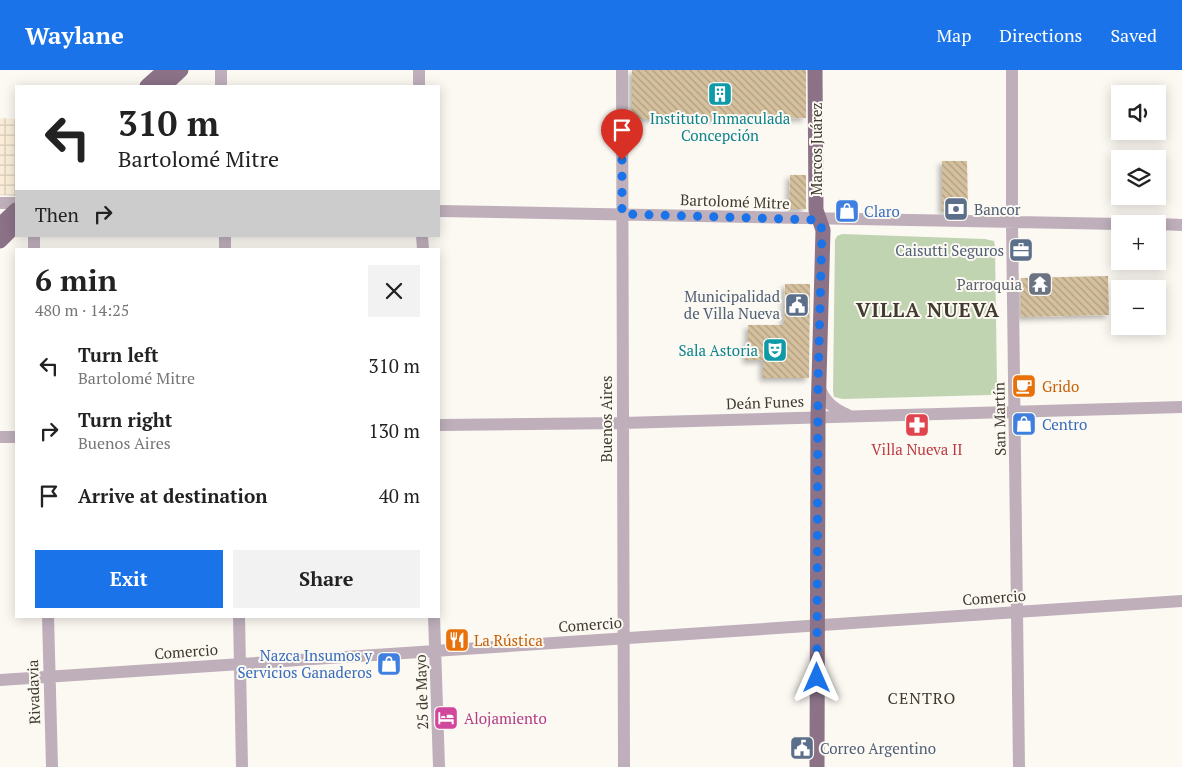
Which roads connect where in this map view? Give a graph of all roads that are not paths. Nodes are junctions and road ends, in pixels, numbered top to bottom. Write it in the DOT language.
graph roads {
  1 [pos="165,70"];
  2 [pos="182,70"];
  3 [pos="221,70"];
  4 [pos="418,70"];
  5 [pos="622,70"];
  6 [pos="815,70"];
  7 [pos="1012,70"];
  8 [pos="148,85"];
  9 [pos="165,85"];
  10 [pos="221,85"];
  11 [pos="419,85"];
  12 [pos="0,203"];
  13 [pos="15,203"];
  14 [pos="15,211"];
  15 [pos="440,211"];
  16 [pos="622,214"];
  17 [pos="819,220"];
  18 [pos="1012,223"];
  19 [pos="1111,224"];
  20 [pos="1166,224"];
  21 [pos="0,225"];
  22 [pos="1182,225"];
  23 [pos="15,227"];
  24 [pos="0,241"];
  25 [pos="818,384"];
  26 [pos="1182,407"];
  27 [pos="1015,411"];
  28 [pos="852,416"];
  29 [pos="818,417"];
  30 [pos="622,423"];
  31 [pos="440,425"];
  32 [pos="0,437"];
  33 [pos="15,437"];
  34 [pos="1182,600"];
  35 [pos="1018,612"];
  36 [pos="48,618"];
  37 [pos="239,618"];
  38 [pos="434,618"];
  39 [pos="817,625"];
  40 [pos="624,638"];
  41 [pos="436,650"];
  42 [pos="240,664"];
  43 [pos="49,676"];
  44 [pos="0,680"];
  45 [pos="52,767"];
  46 [pos="242,767"];
  47 [pos="439,767"];
  48 [pos="624,767"];
  49 [pos="817,767"];
  50 [pos="1019,767"];
  1 -- 8 [label="main road"];
  2 -- 9 [label="main road"];
  3 -- 10 [label="street"];
  4 -- 11 [label="street"];
  5 -- 16 [label="street, Buenos Aires"];
  6 -- 17 [label="main road, Marcos Juárez"];
  7 -- 18 [label="street, San Martín"];
  12 -- 13 [label="street"];
  14 -- 21 [label="main road"];
  15 -- 16 [label="street, Bartolomé Mitre"];
  16 -- 17 [label="street, Bartolomé Mitre"];
  16 -- 30 [label="street, Buenos Aires"];
  17 -- 18 [label="street, Bartolomé Mitre"];
  17 -- 25 [label="main road, Marcos Juárez"];
  18 -- 19 [label="street, Bartolomé Mitre"];
  18 -- 27 [label="street, San Martín"];
  20 -- 22 [label="street"];
  23 -- 24 [label="main road"];
  25 -- 28 [label="street"];
  25 -- 29 [label="main road, Marcos Juárez"];
  26 -- 27 [label="street, Deán Funes"];
  27 -- 28 [label="street, Deán Funes"];
  27 -- 35 [label="street, San Martín"];
  28 -- 29 [label="street, Deán Funes"];
  29 -- 30 [label="street, Deán Funes"];
  29 -- 39 [label="main road, Marcos Juárez"];
  30 -- 31 [label="street, Deán Funes"];
  30 -- 40 [label="street, Buenos Aires"];
  32 -- 33 [label="street"];
  34 -- 35 [label="street, Comercio"];
  35 -- 39 [label="street, Comercio"];
  35 -- 50 [label="street, San Martín"];
  36 -- 43 [label="street, Rivadavia"];
  37 -- 42 [label="street"];
  38 -- 41 [label="street, 25 de Mayo"];
  39 -- 40 [label="street, Comercio"];
  39 -- 49 [label="main road, Marcos Juárez"];
  40 -- 41 [label="street, Comercio"];
  40 -- 48 [label="street, Buenos Aires"];
  41 -- 42 [label="street, Comercio"];
  41 -- 47 [label="street, 25 de Mayo"];
  42 -- 43 [label="street, Comercio"];
  42 -- 46 [label="street"];
  43 -- 44 [label="street, Comercio"];
  43 -- 45 [label="street, Rivadavia"];
}
